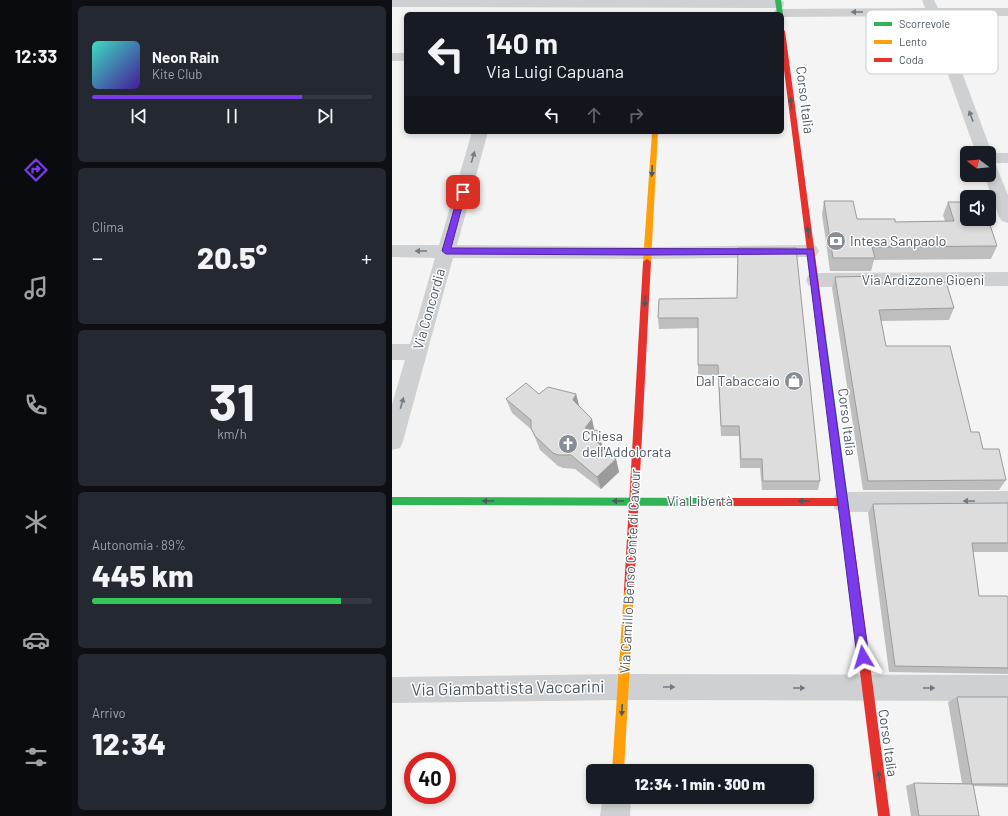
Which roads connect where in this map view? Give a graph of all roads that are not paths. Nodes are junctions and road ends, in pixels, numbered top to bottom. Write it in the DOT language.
graph roads {
  1 [pos="392,3"];
  2 [pos="514,6"];
  3 [pos="661,6"];
  4 [pos="930,6"];
  5 [pos="779,8"];
  6 [pos="982,10"];
  7 [pos="998,11"];
  8 [pos="1008,12"];
  9 [pos="392,57"];
  10 [pos="404,57"];
  11 [pos="784,58"];
  12 [pos="955,74"];
  13 [pos="479,134"];
  14 [pos="655,134"];
  15 [pos="981,146"];
  16 [pos="996,158"];
  17 [pos="1008,158"];
  18 [pos="995,182"];
  19 [pos="1008,217"];
  20 [pos="392,251"];
  21 [pos="446,251"];
  22 [pos="810,251"];
  23 [pos="648,253"];
  24 [pos="1008,279"];
  25 [pos="815,280"];
  26 [pos="392,352"];
  27 [pos="417,352"];
  28 [pos="392,441"];
  29 [pos="392,501"];
  30 [pos="634,501"];
  31 [pos="1008,501"];
  32 [pos="843,502"];
  33 [pos="623,686"];
  34 [pos="867,688"];
  35 [pos="1008,688"];
  36 [pos="392,690"];
  37 [pos="618,764"];
  38 [pos="617,804"];
  39 [pos="616,816"];
  40 [pos="884,816"];
  1 -- 2 [label="street"];
  2 -- 3 [label="street"];
  3 -- 5 [label="street"];
  4 -- 5 [label="street, one-way"];
  4 -- 6 [label="street"];
  7 -- 8 [label="street"];
  9 -- 10 [label="street"];
  22 -- 11 [label="street, Corso Italia, one-way"];
  15 -- 12 [label="street, one-way"];
  21 -- 13 [label="street, Via Concordia, one-way"];
  14 -- 23 [label="street, Via Camillo Benso Conte di Cavour, one-way"];
  16 -- 17 [label="street"];
  18 -- 19 [label="street"];
  21 -- 20 [label="street, one-way"];
  21 -- 23 [label="street"];
  21 -- 27 [label="street, Via Concordia"];
  22 -- 23 [label="street"];
  22 -- 25 [label="street, Corso Italia"];
  23 -- 30 [label="street, Via Camillo Benso Conte di Cavour, one-way"];
  24 -- 25 [label="street, Via Ardizzone Gioeni"];
  25 -- 32 [label="street, Corso Italia"];
  26 -- 27 [label="street"];
  28 -- 27 [label="street, Via Concordia, one-way"];
  30 -- 29 [label="street, Via Libertà, one-way"];
  32 -- 30 [label="street, Via Libertà, one-way"];
  30 -- 33 [label="street, Via Camillo Benso Conte di Cavour"];
  31 -- 32 [label="street, Via Libertà, one-way"];
  32 -- 34 [label="street, Corso Italia"];
  33 -- 34 [label="street, Via Giambattista Vaccarini, one-way"];
  33 -- 36 [label="street, Via Giambattista Vaccarini"];
  33 -- 37 [label="street, Via Camillo Benso Conte di Cavour, one-way"];
  34 -- 35 [label="street, Via Giambattista Vaccarini, one-way"];
  40 -- 34 [label="street, Corso Italia, one-way"];
  38 -- 39 [label="street"];
}
